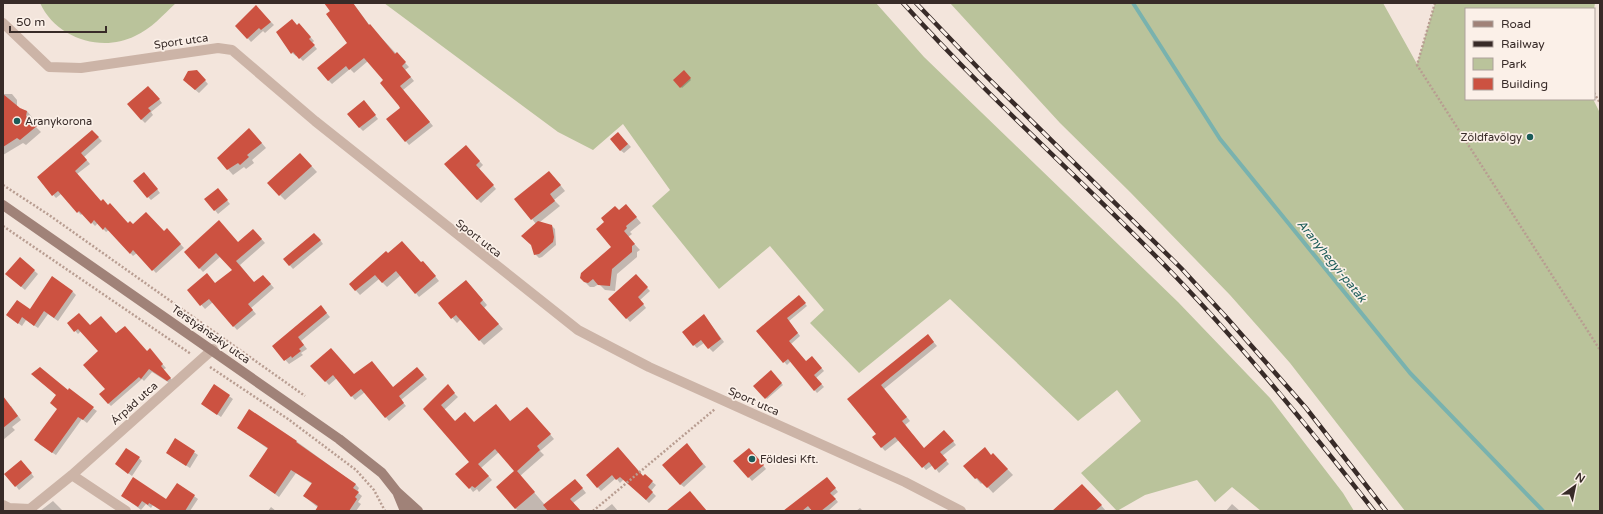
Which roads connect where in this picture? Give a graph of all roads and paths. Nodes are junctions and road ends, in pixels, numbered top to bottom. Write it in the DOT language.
graph roads {
  1 [pos="1435,3"];
  2 [pos="3,24"];
  3 [pos="3,185"];
  4 [pos="3,205"];
  5 [pos="213,349"];
  6 [pos="1600,350"];
  7 [pos="305,396"];
  8 [pos="723,400"];
  9 [pos="72,475"];
  10 [pos="397,492"];
  11 [pos="3,505"];
  12 [pos="126,511"];
  13 [pos="405,511"];
  14 [pos="418,511"];
  15 [pos="593,511"];
  16 [pos="961,511"];
  1 -- 6 [label="path"];
  2 -- 8 [label="street, Sport utca"];
  3 -- 7 [label="path"];
  4 -- 5 [label="main road, Terstyánszky utca"];
  5 -- 9 [label="street, Árpád utca"];
  5 -- 10 [label="main road, Terstyánszky utca"];
  8 -- 15 [label="path"];
  8 -- 16 [label="street, Sport utca"];
  9 -- 11 [label="street, Árpád utca"];
  9 -- 12 [label="street"];
  10 -- 13 [label="main road, Terstyánszky utca"];
  10 -- 14 [label="main road, Terstyánszky utca"];
}
